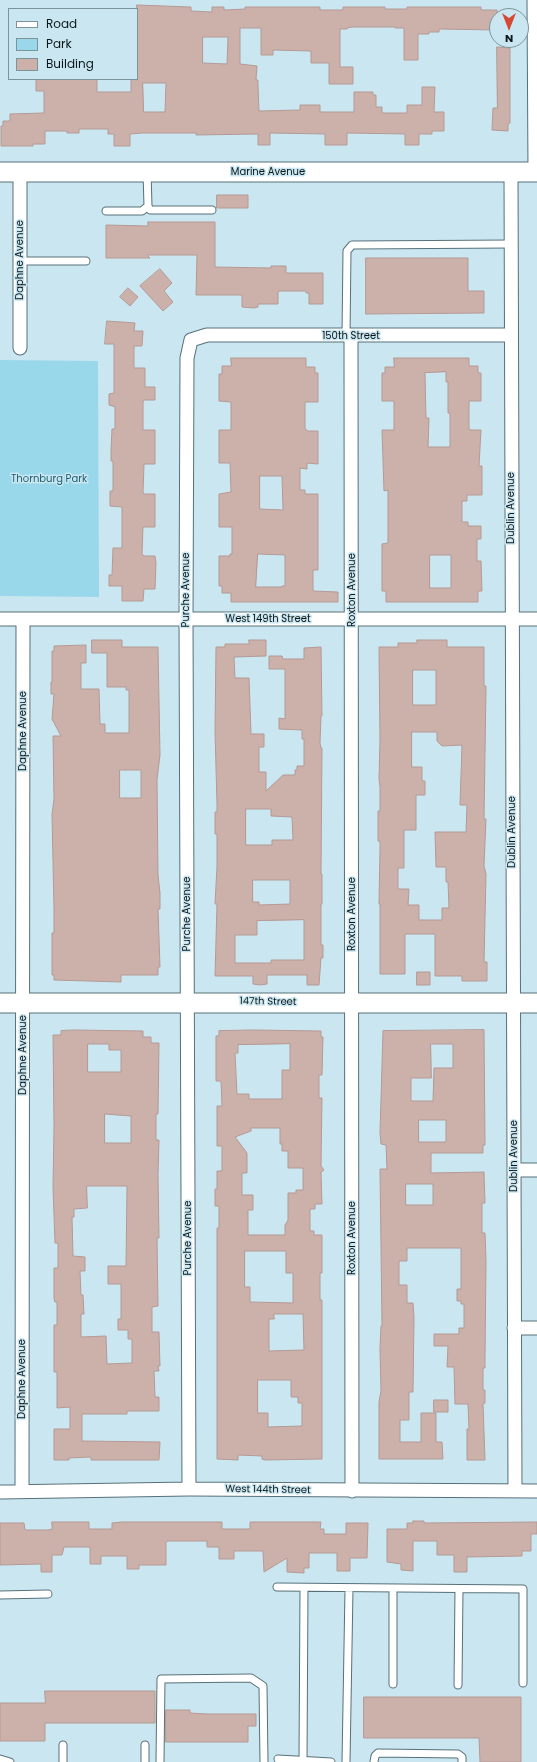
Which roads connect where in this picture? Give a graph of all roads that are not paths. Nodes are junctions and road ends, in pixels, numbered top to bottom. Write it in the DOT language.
graph roads {
  1 [pos="534,0"];
  2 [pos="0,172"];
  3 [pos="20,172"];
  4 [pos="147,172"];
  5 [pos="510,172"];
  6 [pos="536,172"];
  7 [pos="148,206"];
  8 [pos="212,210"];
  9 [pos="106,211"];
  10 [pos="511,244"];
  11 [pos="20,261"];
  12 [pos="86,261"];
  13 [pos="511,335"];
  14 [pos="349,336"];
  15 [pos="191,340"];
  16 [pos="20,348"];
  17 [pos="0,619"];
  18 [pos="23,619"];
  19 [pos="186,619"];
  20 [pos="352,619"];
  21 [pos="512,619"];
  22 [pos="537,619"];
  23 [pos="188,1001"];
  24 [pos="0,1003"];
  25 [pos="23,1003"];
  26 [pos="352,1003"];
  27 [pos="513,1003"];
  28 [pos="537,1003"];
  29 [pos="514,1170"];
  30 [pos="537,1170"];
  31 [pos="514,1328"];
  32 [pos="537,1328"];
  33 [pos="189,1489"];
  34 [pos="22,1491"];
  35 [pos="352,1491"];
  36 [pos="515,1491"];
  37 [pos="0,1492"];
  38 [pos="537,1492"];
  39 [pos="277,1587"];
  40 [pos="304,1588"];
  41 [pos="349,1589"];
  42 [pos="392,1589"];
  43 [pos="459,1589"];
  44 [pos="48,1594"];
  45 [pos="0,1595"];
  46 [pos="522,1683"];
  47 [pos="393,1684"];
  48 [pos="458,1685"];
  49 [pos="63,1745"];
  50 [pos="145,1745"];
  51 [pos="0,1759"];
  52 [pos="278,1759"];
  53 [pos="303,1760"];
  54 [pos="10,1762"];
  55 [pos="63,1762"];
  56 [pos="145,1762"];
  57 [pos="160,1762"];
  58 [pos="264,1762"];
  59 [pos="331,1762"];
  60 [pos="346,1762"];
  61 [pos="374,1762"];
  62 [pos="462,1762"];
  1 -- 6 [label="street"];
  2 -- 3 [label="street, Marine Avenue"];
  3 -- 4 [label="street, Marine Avenue"];
  3 -- 11 [label="street, Daphne Avenue"];
  4 -- 5 [label="street, Marine Avenue"];
  4 -- 7 [label="lane"];
  5 -- 6 [label="street, Marine Avenue"];
  5 -- 10 [label="street, Dublin Avenue"];
  7 -- 8 [label="lane"];
  7 -- 9 [label="lane"];
  10 -- 13 [label="street, Dublin Avenue"];
  10 -- 14 [label="lane"];
  11 -- 12 [label="lane"];
  11 -- 16 [label="street, Daphne Avenue"];
  13 -- 14 [label="street, 150th Street"];
  13 -- 21 [label="street, Dublin Avenue"];
  14 -- 15 [label="street, 150th Street"];
  14 -- 20 [label="street, Roxton Avenue"];
  15 -- 19 [label="street, Purche Avenue"];
  17 -- 18 [label="street, West 149th Street"];
  18 -- 19 [label="street, West 149th Street"];
  18 -- 25 [label="street, Daphne Avenue"];
  19 -- 20 [label="street, West 149th Street"];
  19 -- 23 [label="street, Purche Avenue"];
  20 -- 21 [label="street, West 149th Street"];
  20 -- 26 [label="street, Roxton Avenue"];
  21 -- 22 [label="street, West 149th Street"];
  21 -- 27 [label="street, Dublin Avenue"];
  23 -- 25 [label="street, 147th Street"];
  23 -- 26 [label="street, 147th Street"];
  23 -- 33 [label="street, Purche Avenue"];
  24 -- 25 [label="street, 147th Street"];
  25 -- 34 [label="street, Daphne Avenue"];
  26 -- 27 [label="street, 147th Street"];
  26 -- 35 [label="street, Roxton Avenue"];
  27 -- 28 [label="street, 147th Street"];
  27 -- 29 [label="street, Dublin Avenue"];
  29 -- 30 [label="street"];
  29 -- 31 [label="street, Dublin Avenue"];
  31 -- 32 [label="street"];
  31 -- 36 [label="street, Dublin Avenue"];
  33 -- 34 [label="street, West 144th Street"];
  33 -- 35 [label="street, West 144th Street"];
  34 -- 37 [label="street, West 144th Street"];
  35 -- 36 [label="street, West 144th Street"];
  36 -- 38 [label="street, West 144th Street"];
  39 -- 40 [label="lane"];
  40 -- 41 [label="lane"];
  40 -- 53 [label="lane"];
  41 -- 42 [label="lane"];
  41 -- 60 [label="lane"];
  42 -- 43 [label="lane"];
  42 -- 47 [label="lane"];
  43 -- 46 [label="lane"];
  43 -- 48 [label="lane"];
  44 -- 45 [label="lane"];
  49 -- 55 [label="lane"];
  50 -- 56 [label="lane"];
  51 -- 54 [label="lane"];
  52 -- 53 [label="lane"];
  53 -- 59 [label="lane"];
  57 -- 58 [label="lane"];
  61 -- 62 [label="lane"];
}
